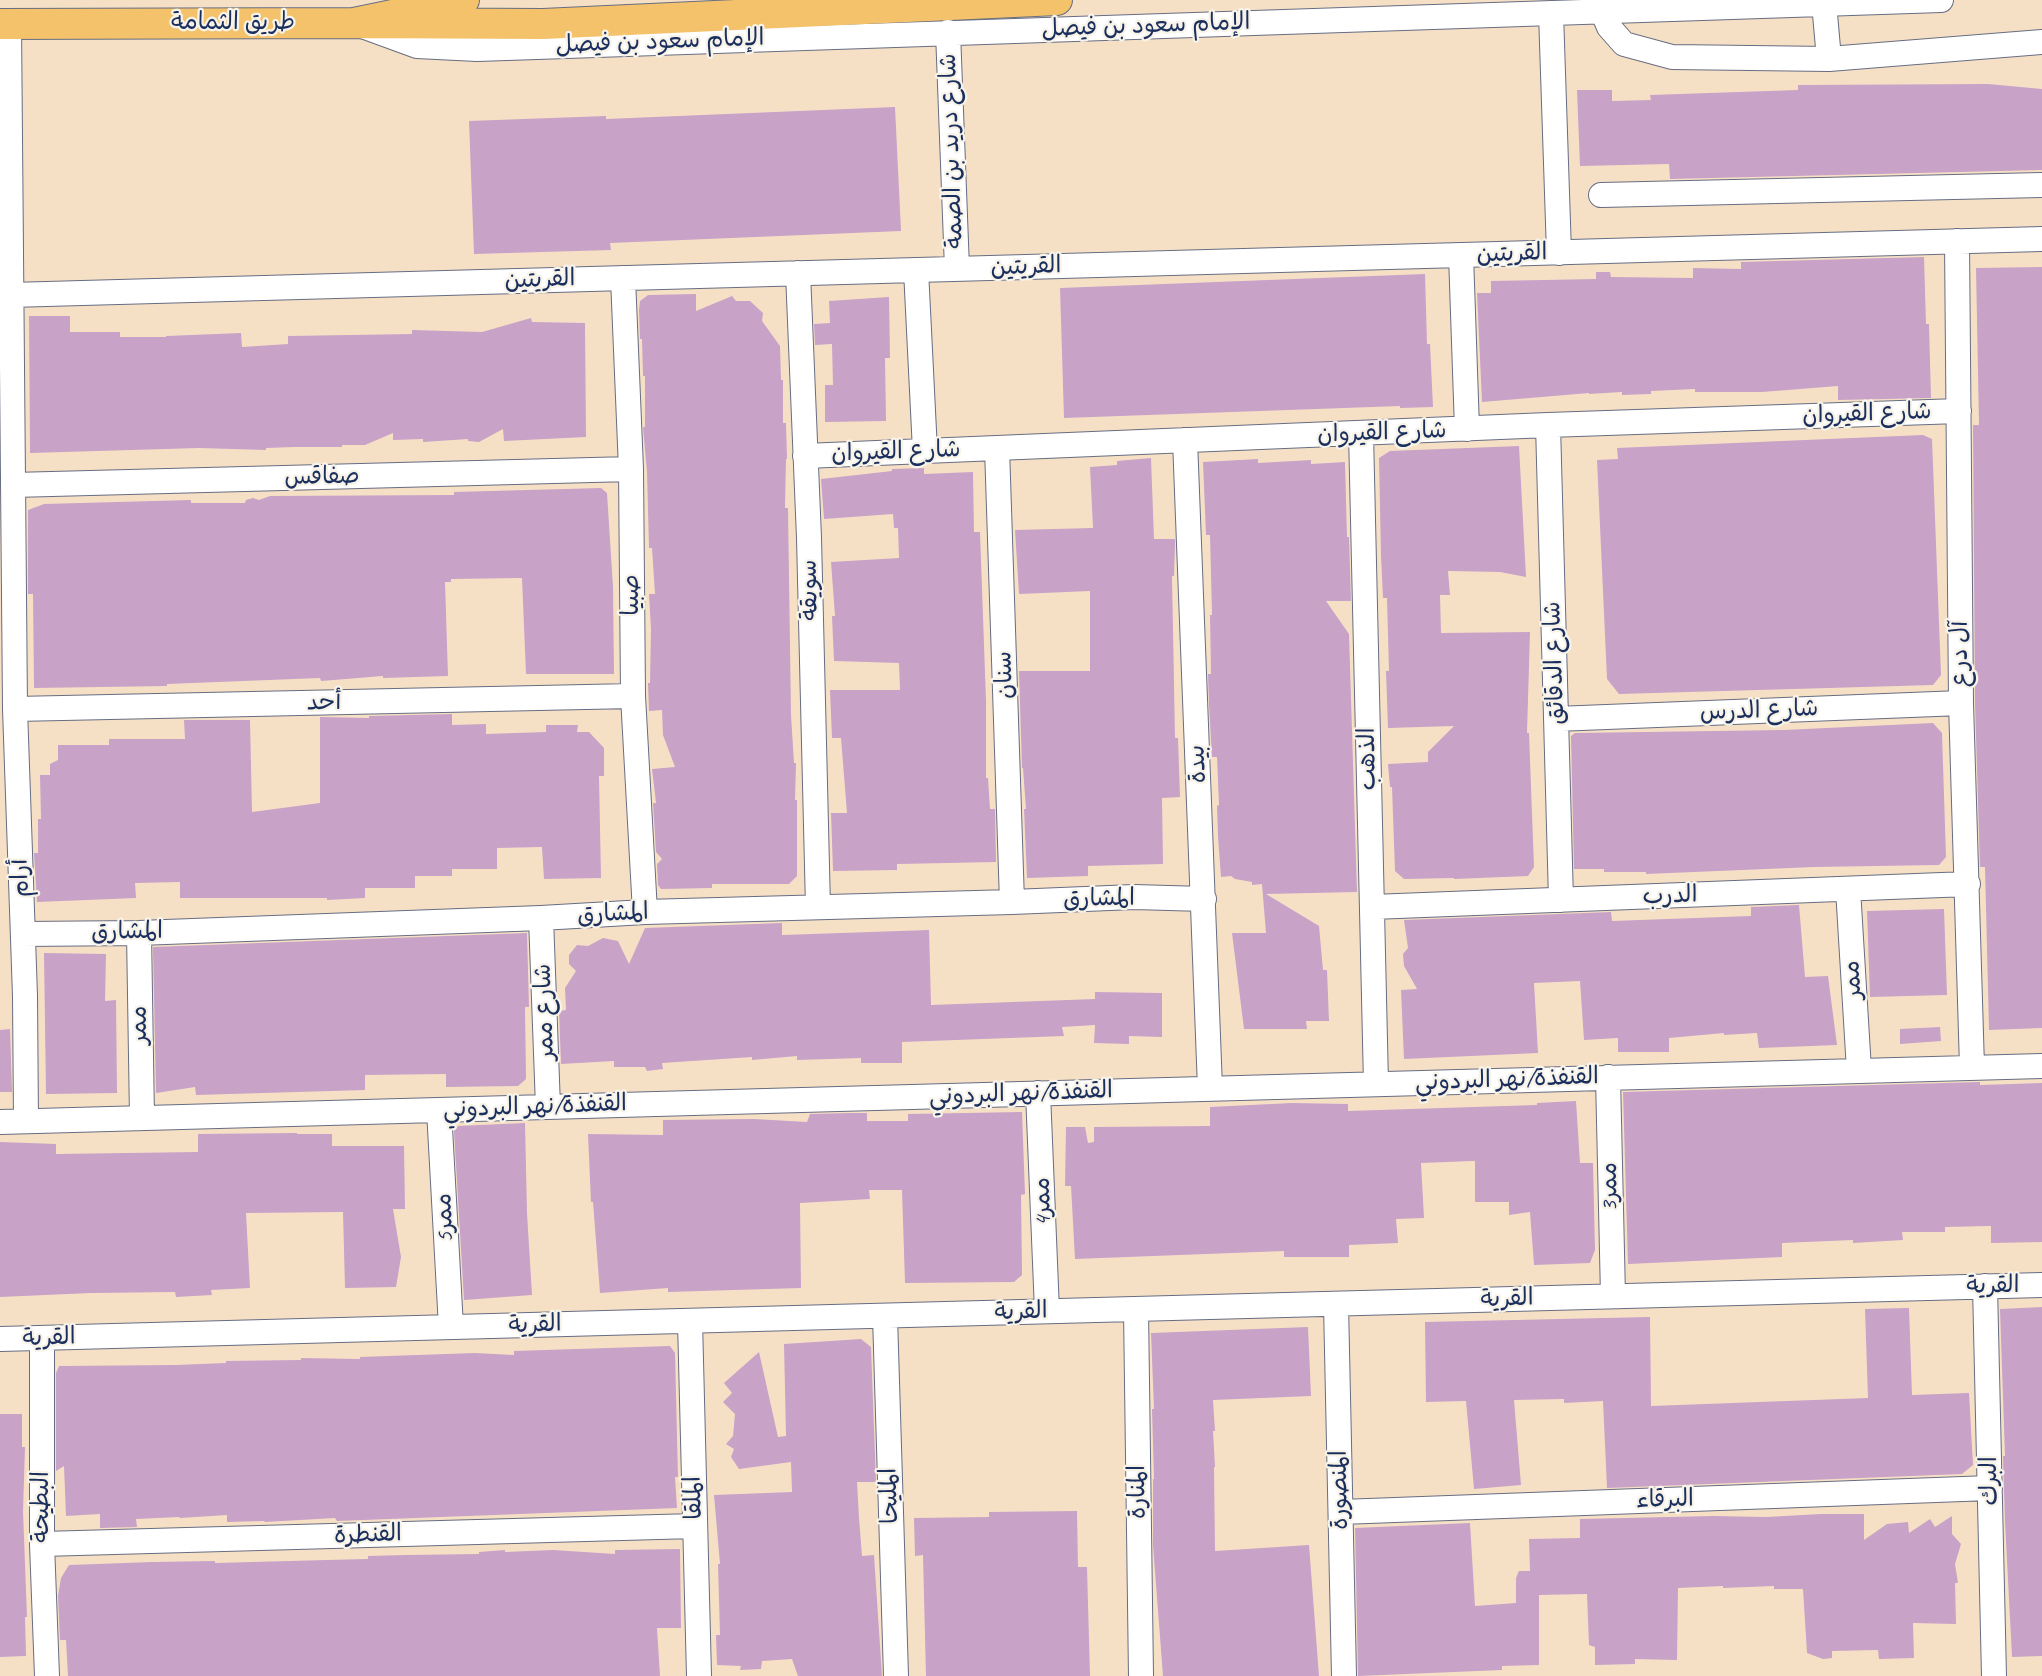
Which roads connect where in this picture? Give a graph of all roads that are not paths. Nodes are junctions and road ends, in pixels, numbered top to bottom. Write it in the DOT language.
graph roads {
  1 [pos="464,0"];
  2 [pos="1057,0"];
  3 [pos="1941,0"];
  4 [pos="1824,3"];
  5 [pos="1602,11"];
  6 [pos="1551,13"];
  7 [pos="354,23"];
  8 [pos="5,24"];
  9 [pos="948,32"];
  10 [pos="2042,42"];
  11 [pos="1829,59"];
  12 [pos="2042,185"];
  13 [pos="1600,195"];
  14 [pos="2042,239"];
  15 [pos="1957,241"];
  16 [pos="1559,252"];
  17 [pos="1461,255"];
  18 [pos="957,269"];
  19 [pos="916,270"];
  20 [pos="798,273"];
  21 [pos="623,278"];
  22 [pos="10,295"];
  23 [pos="1959,411"];
  24 [pos="1548,425"];
  25 [pos="1467,429"];
  26 [pos="1361,433"];
  27 [pos="1185,440"];
  28 [pos="997,448"];
  29 [pos="925,451"];
  30 [pos="805,456"];
  31 [pos="631,469"];
  32 [pos="13,485"];
  33 [pos="7,612"];
  34 [pos="633,696"];
  35 [pos="1961,704"];
  36 [pos="15,709"];
  37 [pos="1556,719"];
  38 [pos="1968,884"];
  39 [pos="1848,889"];
  40 [pos="1204,899"];
  41 [pos="1562,900"];
  42 [pos="1012,902"];
  43 [pos="818,907"];
  44 [pos="1372,907"];
  45 [pos="645,912"];
  46 [pos="541,918"];
  47 [pos="139,933"];
  48 [pos="23,934"];
  49 [pos="2042,1065"];
  50 [pos="1972,1067"];
  51 [pos="1859,1070"];
  52 [pos="1608,1077"];
  53 [pos="1376,1084"];
  54 [pos="1210,1088"];
  55 [pos="1038,1093"];
  56 [pos="548,1107"];
  57 [pos="439,1110"];
  58 [pos="142,1118"];
  59 [pos="26,1121"];
  60 [pos="0,1122"];
  61 [pos="2042,1285"];
  62 [pos="1985,1286"];
  63 [pos="1613,1296"];
  64 [pos="1336,1304"];
  65 [pos="1136,1309"];
  66 [pos="1047,1311"];
  67 [pos="885,1316"];
  68 [pos="690,1321"];
  69 [pos="451,1327"];
  70 [pos="42,1338"];
  71 [pos="0,1339"];
  72 [pos="1990,1488"];
  73 [pos="1341,1512"];
  74 [pos="695,1526"];
  75 [pos="42,1544"];
  76 [pos="47,1676"];
  77 [pos="699,1676"];
  78 [pos="896,1676"];
  79 [pos="1141,1676"];
  80 [pos="1344,1676"];
  81 [pos="1994,1676"];
  1 -- 7 [label="main road, طريق الثمامة"];
  2 -- 7 [label="main road"];
  3 -- 4 [label="street, الإمام سعود بن فيصل"];
  4 -- 5 [label="street, الإمام سعود بن فيصل"];
  4 -- 11 [label="street"];
  5 -- 6 [label="street, الإمام سعود بن فيصل"];
  5 -- 11 [label="street"];
  6 -- 9 [label="street, الإمام سعود بن فيصل"];
  6 -- 16 [label="street"];
  7 -- 8 [label="main road, طريق الثمامة"];
  7 -- 9 [label="street, الإمام سعود بن فيصل"];
  8 -- 22 [label="street, أرام"];
  9 -- 18 [label="street, شارع دريد بن الصمة"];
  10 -- 11 [label="street"];
  12 -- 13 [label="street"];
  14 -- 15 [label="street, القريتين"];
  15 -- 16 [label="street, القريتين"];
  15 -- 23 [label="street, آل درع"];
  16 -- 17 [label="street, القريتين"];
  17 -- 18 [label="street, القريتين"];
  17 -- 25 [label="street"];
  18 -- 19 [label="street, القريتين"];
  19 -- 20 [label="street, القريتين"];
  19 -- 29 [label="street"];
  20 -- 21 [label="street, القريتين"];
  20 -- 30 [label="street, سويقة"];
  21 -- 22 [label="street, القريتين"];
  21 -- 31 [label="street, صبيا"];
  22 -- 32 [label="street, أرام"];
  23 -- 24 [label="street, شارع القيروان"];
  23 -- 35 [label="street, آل درع"];
  24 -- 25 [label="street, شارع القيروان"];
  24 -- 37 [label="street, شارع الدقائق"];
  25 -- 26 [label="street, شارع القيروان"];
  26 -- 27 [label="street, شارع القيروان"];
  26 -- 44 [label="street, الذهب"];
  27 -- 28 [label="street, شارع القيروان"];
  27 -- 40 [label="street, بيدة"];
  28 -- 29 [label="street, شارع القيروان"];
  28 -- 42 [label="street, سنان"];
  29 -- 30 [label="street, شارع القيروان"];
  30 -- 43 [label="street, سويقة"];
  31 -- 32 [label="street, صفاقس"];
  31 -- 34 [label="street, صبيا"];
  32 -- 33 [label="street, أرام"];
  33 -- 36 [label="street, أرام"];
  34 -- 36 [label="street, أحد"];
  34 -- 45 [label="street, صبيا"];
  35 -- 37 [label="street, شارع الدرس"];
  35 -- 38 [label="street, آل درع"];
  36 -- 48 [label="street, أرام"];
  37 -- 41 [label="street, شارع الدقائق"];
  38 -- 39 [label="street, الدرب"];
  38 -- 50 [label="street, آل درع"];
  39 -- 41 [label="street, الدرب"];
  39 -- 51 [label="street, ممر"];
  40 -- 42 [label="street, المشارق"];
  40 -- 54 [label="street, بيدة"];
  41 -- 44 [label="street, الدرب"];
  42 -- 43 [label="street, المشارق"];
  43 -- 45 [label="street, المشارق"];
  44 -- 53 [label="street, الذهب"];
  45 -- 46 [label="street, المشارق"];
  46 -- 47 [label="street, المشارق"];
  46 -- 56 [label="street, شارع ممر"];
  47 -- 48 [label="street, المشارق"];
  47 -- 58 [label="street, ممر"];
  48 -- 59 [label="street, أرام"];
  49 -- 50 [label="street, القنفذة/نهر البردوني"];
  50 -- 51 [label="street, القنفذة/نهر البردوني"];
  51 -- 52 [label="street, القنفذة/نهر البردوني"];
  52 -- 53 [label="street, القنفذة/نهر البردوني"];
  52 -- 63 [label="street, ممر3"];
  53 -- 54 [label="street, القنفذة/نهر البردوني"];
  54 -- 55 [label="street, القنفذة/نهر البردوني"];
  55 -- 56 [label="street, القنفذة/نهر البردوني"];
  55 -- 66 [label="street, ممر4"];
  56 -- 57 [label="street, القنفذة/نهر البردوني"];
  57 -- 58 [label="street, القنفذة/نهر البردوني"];
  57 -- 69 [label="street, ممر5"];
  58 -- 59 [label="street, القنفذة/نهر البردوني"];
  59 -- 60 [label="street, القنفذة/نهر البردوني"];
  61 -- 62 [label="street, القرية"];
  62 -- 63 [label="street, القرية"];
  62 -- 72 [label="street, البرك"];
  63 -- 64 [label="street, القرية"];
  64 -- 65 [label="street, القرية"];
  64 -- 73 [label="street, المنصورة"];
  65 -- 66 [label="street, القرية"];
  65 -- 79 [label="street, المنارة"];
  66 -- 67 [label="street, القرية"];
  67 -- 68 [label="street, القرية"];
  67 -- 78 [label="street, المليحا"];
  68 -- 69 [label="street, القرية"];
  68 -- 74 [label="street, الملقا"];
  69 -- 70 [label="street, القرية"];
  70 -- 71 [label="street, القرية"];
  70 -- 75 [label="street, البطيحة"];
  72 -- 73 [label="street, البرقاء"];
  72 -- 81 [label="street, البرك"];
  73 -- 80 [label="street, المنصورة"];
  74 -- 75 [label="street, القنطرة"];
  74 -- 77 [label="street, الملقا"];
  75 -- 76 [label="street, البطيحة"];
}
